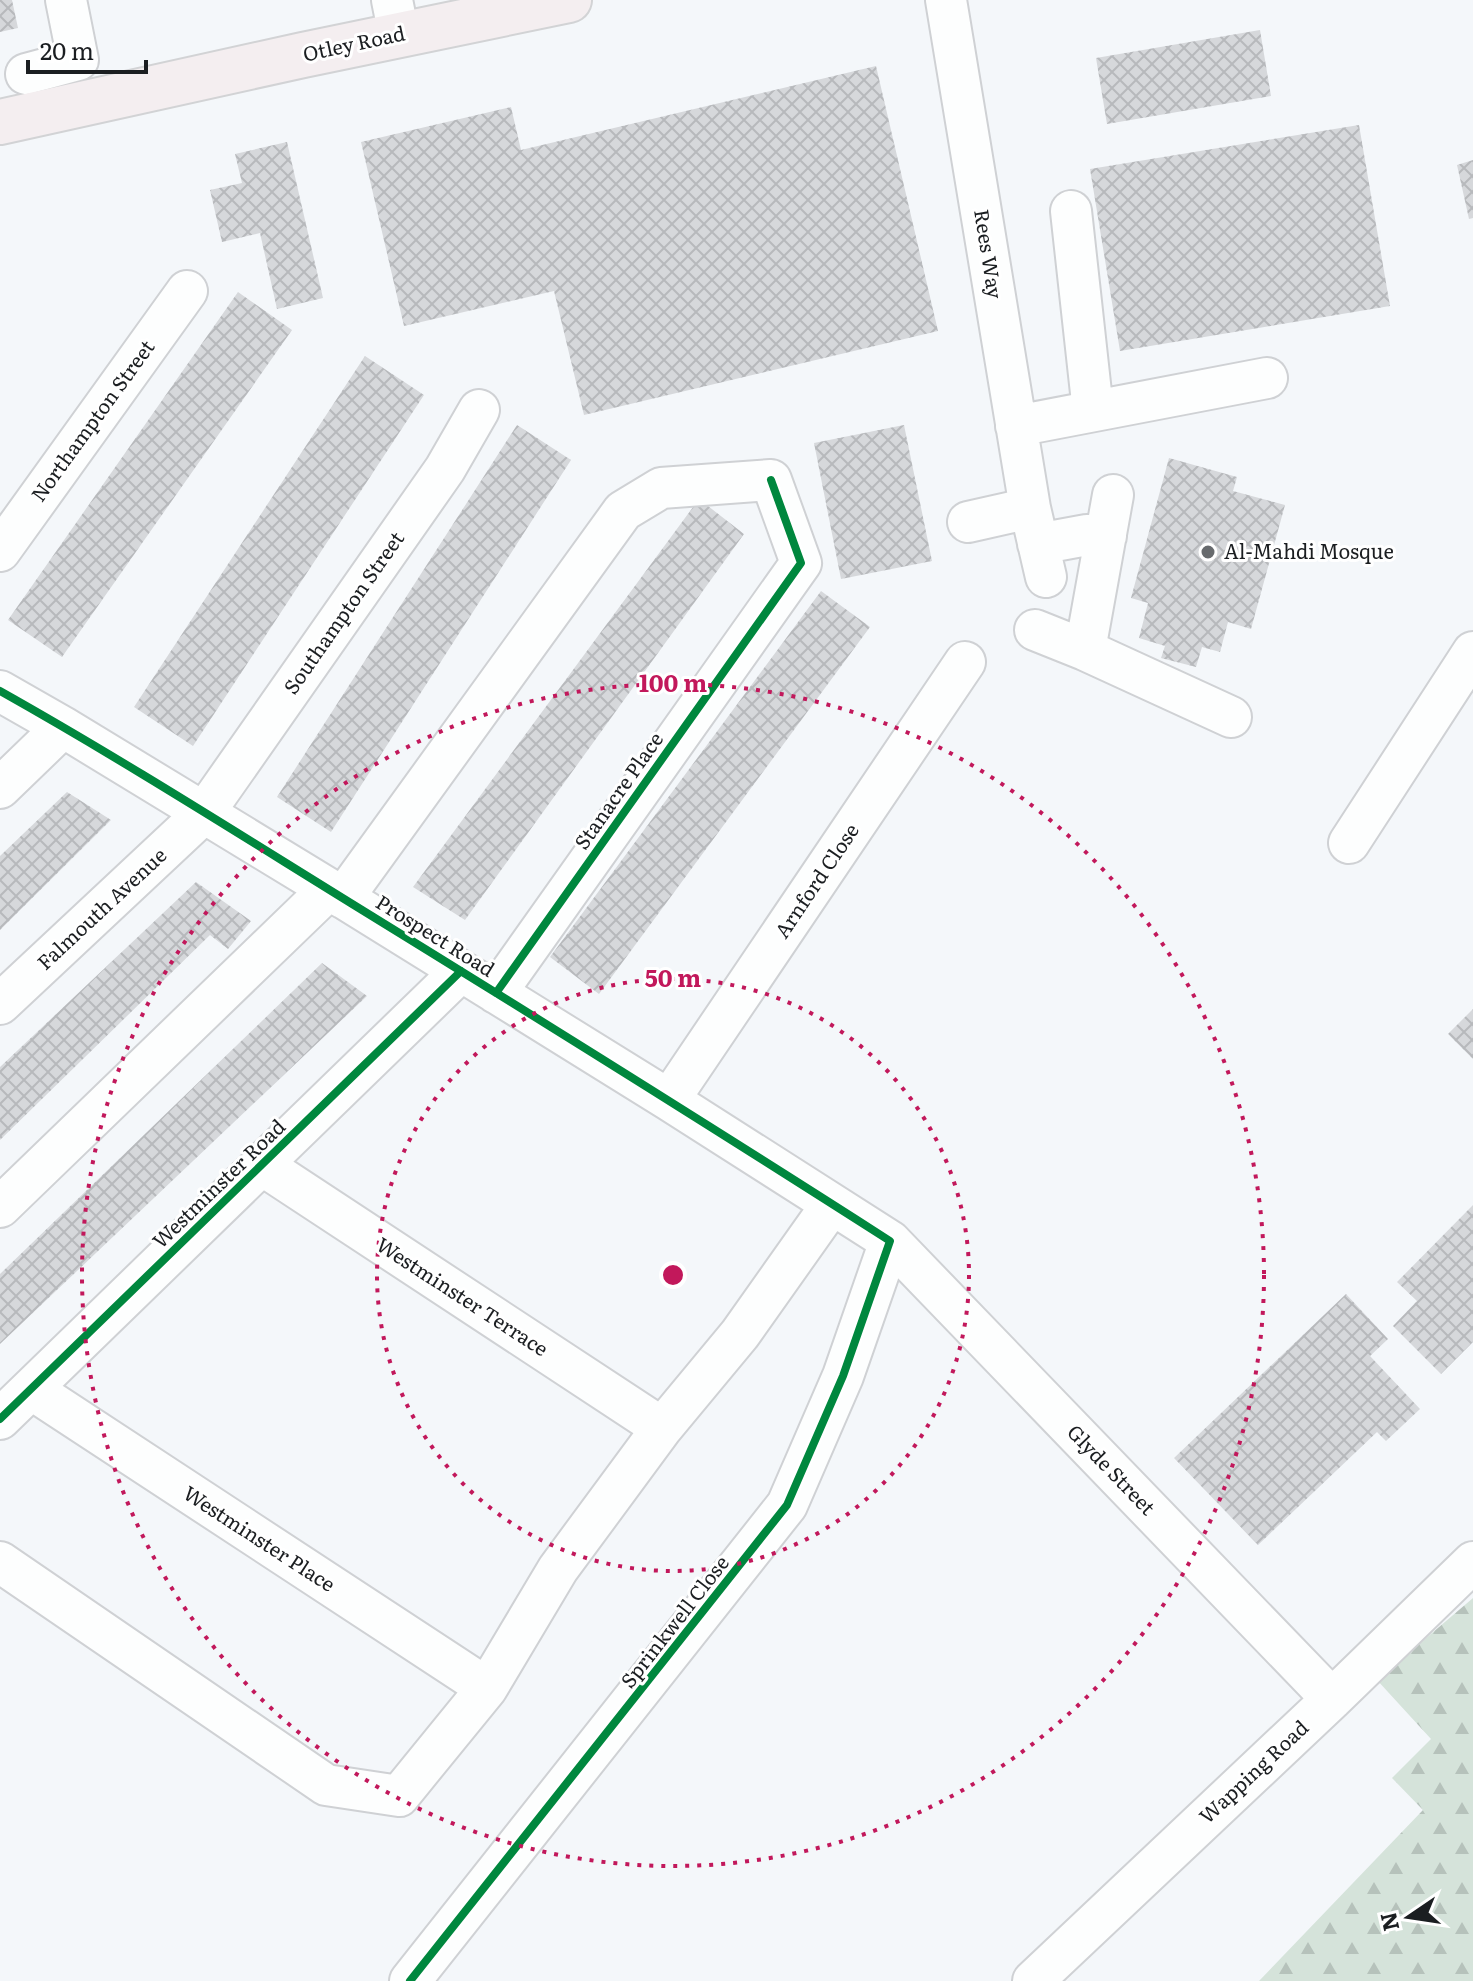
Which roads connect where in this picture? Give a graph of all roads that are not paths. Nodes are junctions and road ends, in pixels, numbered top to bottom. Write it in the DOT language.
graph roads {
  1 [pos="66,0"];
  2 [pos="569,0"];
  3 [pos="946,0"];
  4 [pos="395,17"];
  5 [pos="26,74"];
  6 [pos="0,122"];
  7 [pos="1071,211"];
  8 [pos="187,291"];
  9 [pos="1267,378"];
  10 [pos="479,410"];
  11 [pos="1093,411"];
  12 [pos="1016,426"];
  13 [pos="1113,495"];
  14 [pos="968,522"];
  15 [pos="1106,536"];
  16 [pos="1038,543"];
  17 [pos="0,551"];
  18 [pos="1035,630"];
  19 [pos="1085,650"];
  20 [pos="1473,652"];
  21 [pos="965,662"];
  22 [pos="0,691"];
  23 [pos="1231,717"];
  24 [pos="63,727"];
  25 [pos="0,788"];
  26 [pos="204,813"];
  27 [pos="1349,843"];
  28 [pos="336,894"];
  29 [pos="461,971"];
  30 [pos="496,993"];
  31 [pos="0,1004"];
  32 [pos="669,1100"];
  33 [pos="262,1165"];
  34 [pos="832,1204"];
  35 [pos="0,1207"];
  36 [pos="890,1241"];
  37 [pos="31,1389"];
  38 [pos="0,1419"];
  39 [pos="662,1428"];
  40 [pos="0,1562"];
  41 [pos="1473,1562"];
  42 [pos="487,1688"];
  43 [pos="1332,1699"];
  44 [pos="410,1981"];
  45 [pos="1033,1981"];
  1 -- 5 [label="street"];
  2 -- 4 [label="main road, Otley Road"];
  3 -- 12 [label="street, Rees Way"];
  4 -- 6 [label="main road, Otley Road"];
  7 -- 11 [label="street"];
  8 -- 17 [label="street, Northampton Street"];
  9 -- 11 [label="street"];
  10 -- 26 [label="street, Southampton Street"];
  11 -- 12 [label="street"];
  12 -- 16 [label="street, Rees Way"];
  13 -- 15 [label="street"];
  14 -- 16 [label="street"];
  15 -- 16 [label="street"];
  15 -- 19 [label="street"];
  18 -- 19 [label="street"];
  19 -- 23 [label="street"];
  20 -- 27 [label="street"];
  21 -- 32 [label="street, Arnford Close"];
  22 -- 24 [label="street, Prospect Road"];
  24 -- 25 [label="street"];
  24 -- 26 [label="street, Prospect Road"];
  26 -- 28 [label="street, Prospect Road"];
  26 -- 31 [label="street, Falmouth Avenue"];
  28 -- 29 [label="street, Prospect Road"];
  28 -- 30 [label="street, Stanacre Place"];
  28 -- 35 [label="street"];
  29 -- 30 [label="street, Prospect Road"];
  29 -- 33 [label="street, Westminster Road"];
  30 -- 32 [label="street, Prospect Road"];
  32 -- 34 [label="street, Prospect Road"];
  33 -- 37 [label="street, Westminster Road"];
  33 -- 39 [label="street, Westminster Terrace"];
  34 -- 36 [label="street, Prospect Road"];
  34 -- 39 [label="street"];
  36 -- 43 [label="street, Glyde Street"];
  36 -- 44 [label="street, Sprinkwell Close"];
  37 -- 38 [label="street, Westminster Road"];
  37 -- 42 [label="street, Westminster Place"];
  39 -- 42 [label="street"];
  40 -- 42 [label="street"];
  41 -- 43 [label="street, Wapping Road"];
  43 -- 45 [label="street, Wapping Road"];
}
